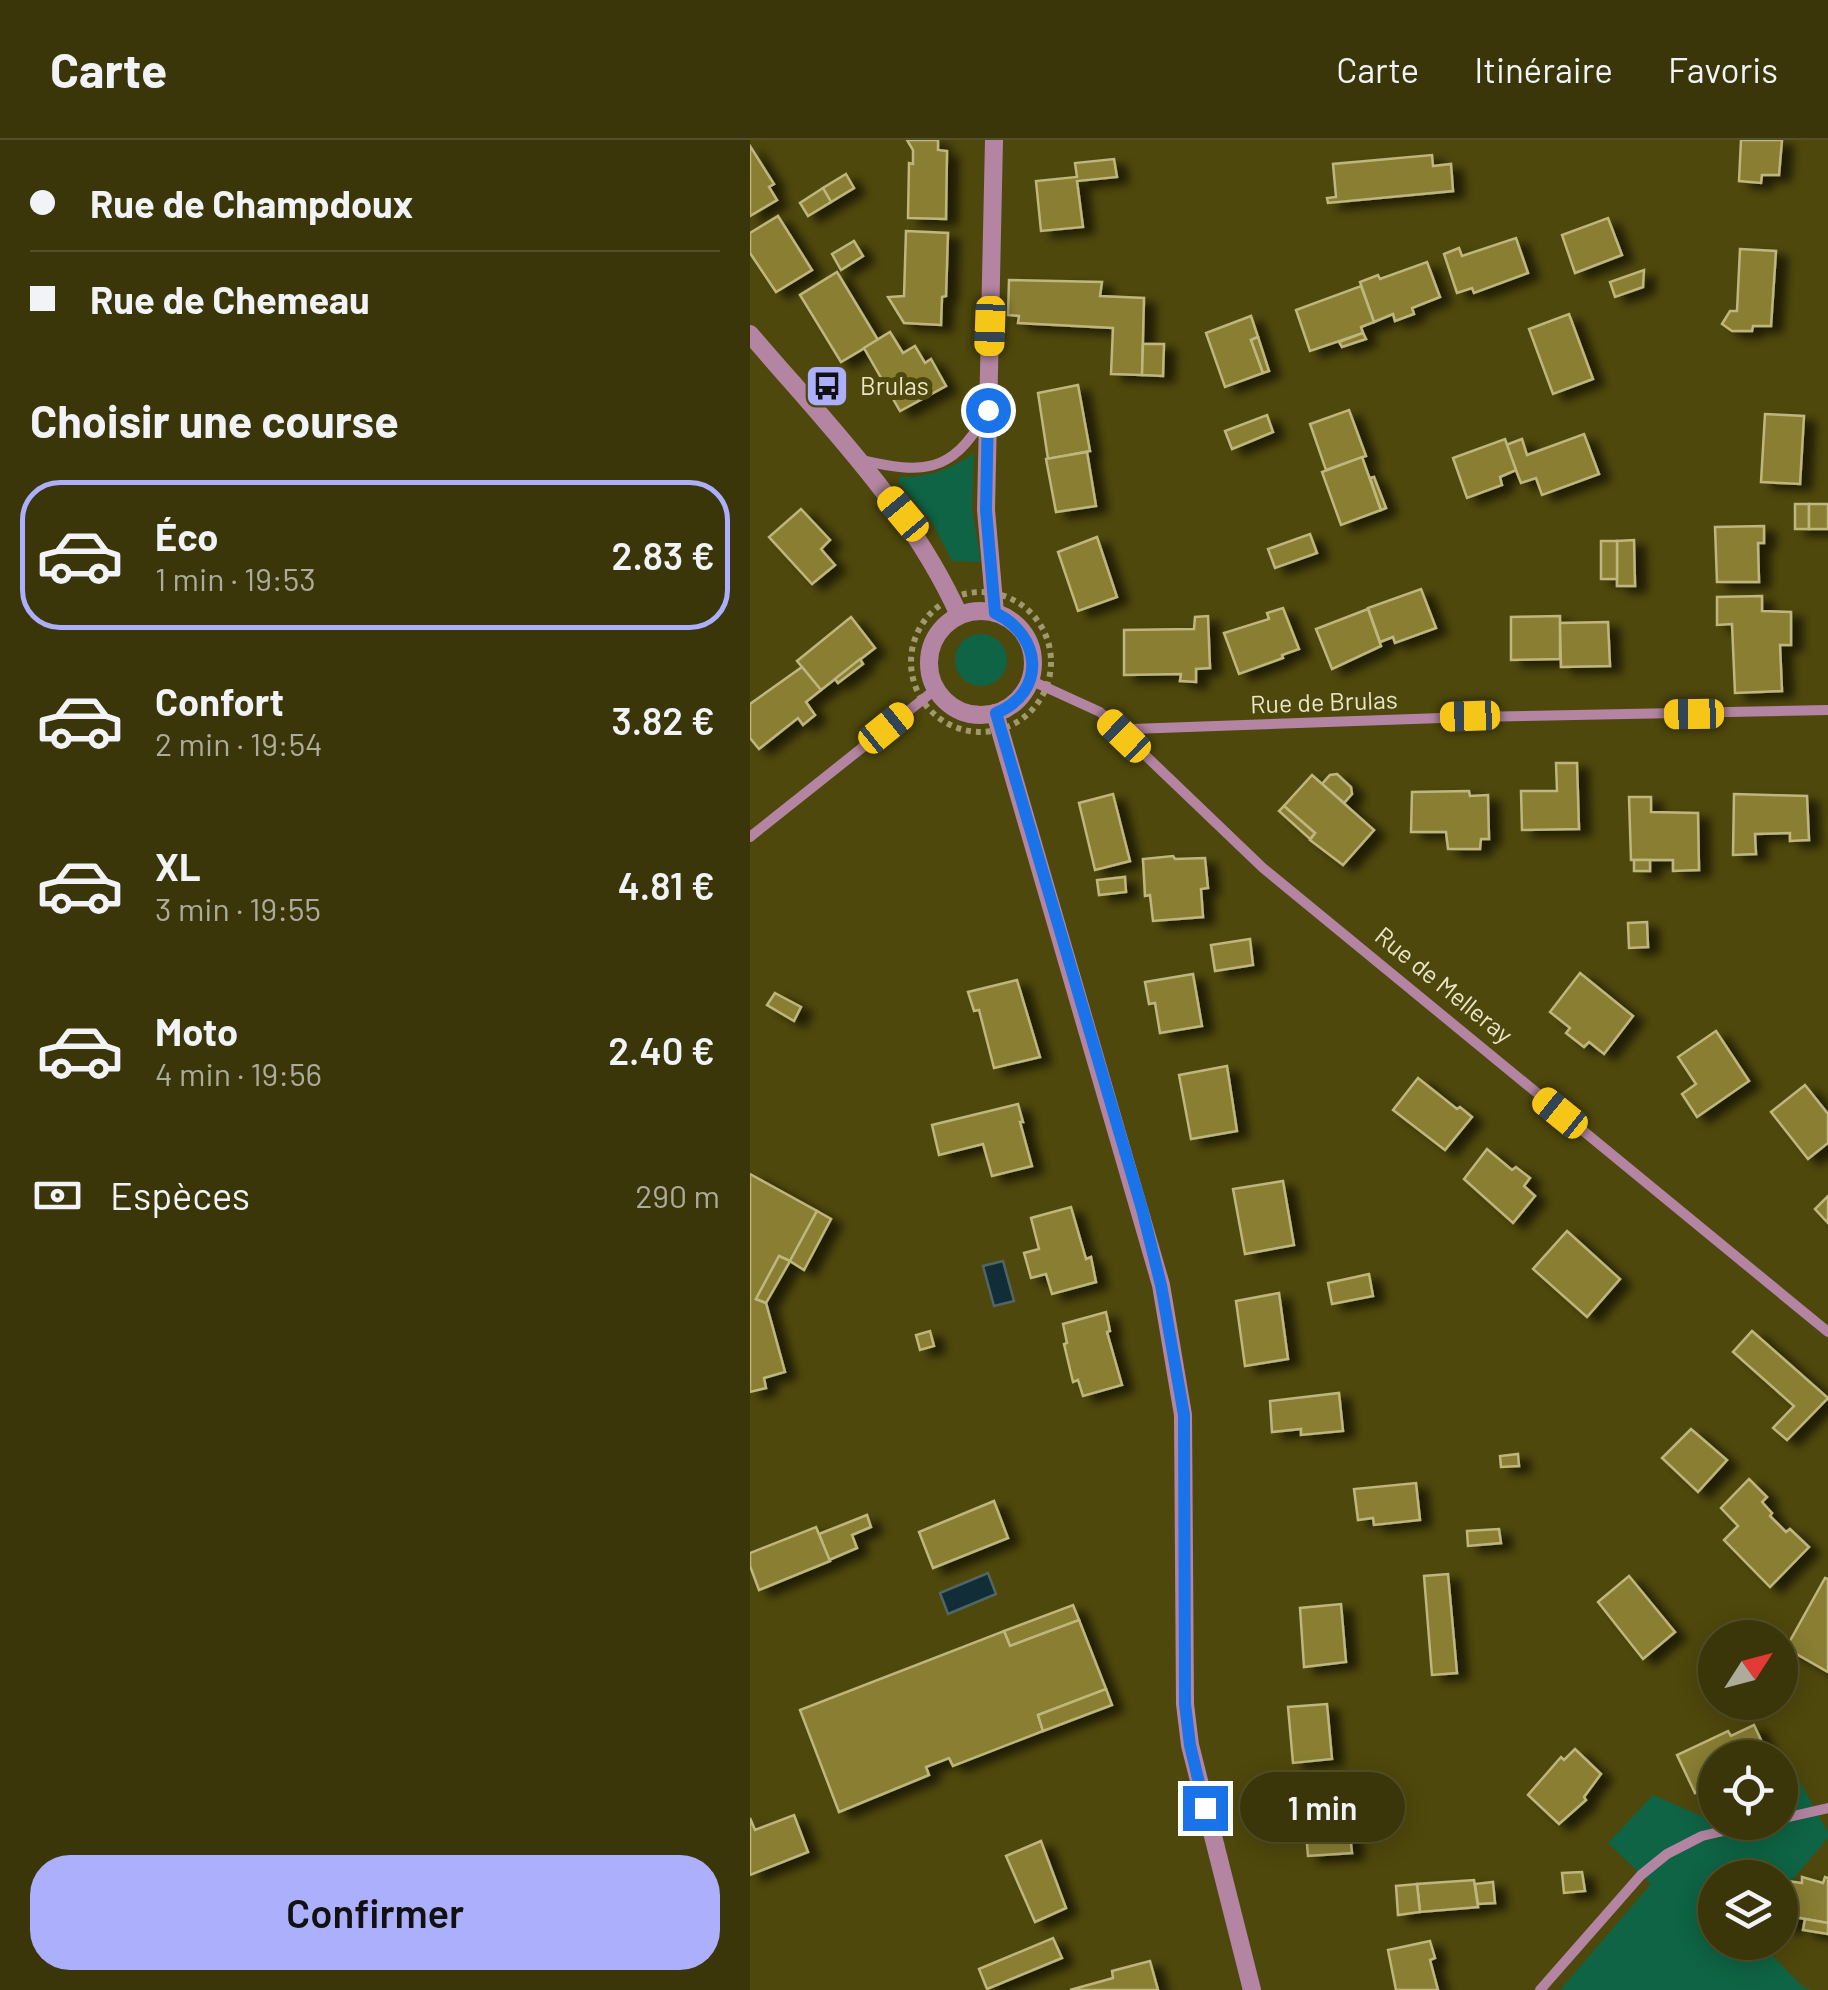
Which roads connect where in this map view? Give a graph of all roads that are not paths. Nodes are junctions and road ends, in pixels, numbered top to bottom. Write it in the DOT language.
graph roads {
  1 [pos="994,140"];
  2 [pos="750,334"];
  3 [pos="988,410"];
  4 [pos="857,460"];
  5 [pos="955,607"];
  6 [pos="995,613"];
  7 [pos="1038,684"];
  8 [pos="929,694"];
  9 [pos="1828,710"];
  10 [pos="998,722"];
  11 [pos="1124,736"];
  12 [pos="750,838"];
  13 [pos="1828,1332"];
  14 [pos="1828,1808"];
  15 [pos="1798,1814"];
  16 [pos="1698,1838"];
  17 [pos="1252,1990"];
  18 [pos="1540,1990"];
  1 -- 3 [label="street"];
  2 -- 4 [label="street"];
  3 -- 4 [label="street"];
  3 -- 6 [label="street"];
  4 -- 5 [label="street"];
  5 -- 6 [label="street"];
  5 -- 8 [label="street"];
  6 -- 7 [label="street"];
  7 -- 10 [label="street"];
  7 -- 11 [label="street, Rue de Melleray"];
  8 -- 10 [label="street"];
  8 -- 12 [label="street"];
  9 -- 11 [label="street, Rue de Brulas"];
  10 -- 17 [label="street"];
  11 -- 13 [label="street, Rue de Melleray"];
  14 -- 15 [label="street"];
  16 -- 18 [label="street"];
}
